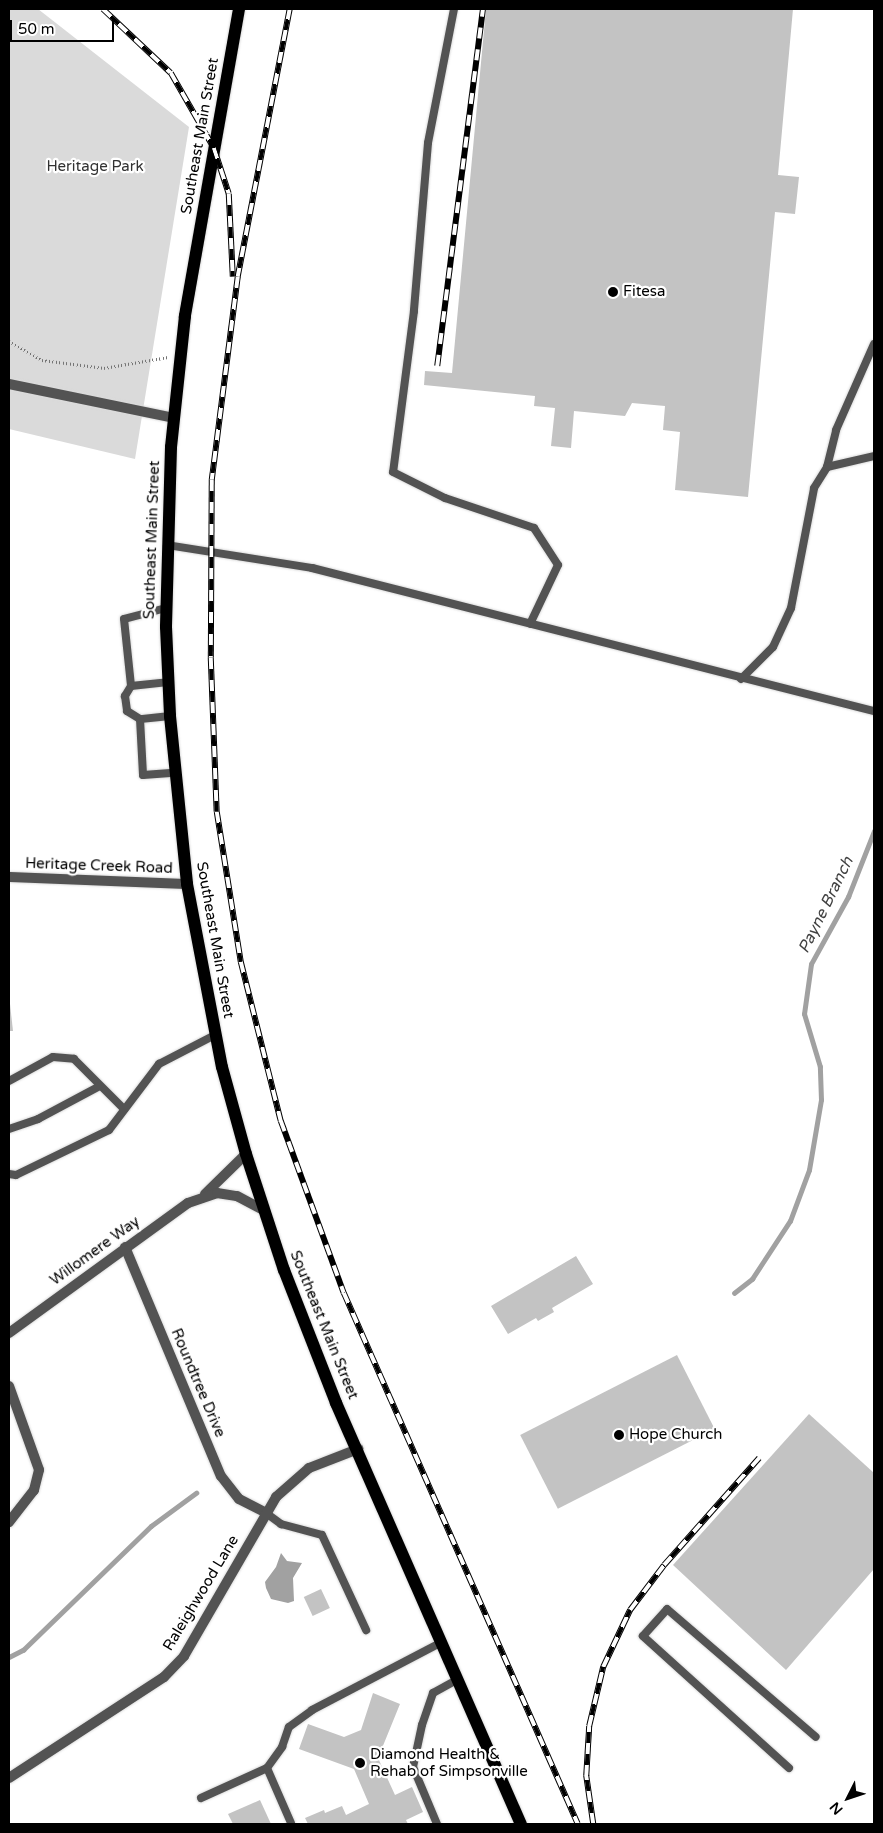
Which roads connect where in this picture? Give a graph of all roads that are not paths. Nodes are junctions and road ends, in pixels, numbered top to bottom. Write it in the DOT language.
graph roads {
  1 [pos="239,9"];
  2 [pos="454,9"];
  3 [pos="874,344"];
  4 [pos="9,384"];
  5 [pos="174,418"];
  6 [pos="874,456"];
  7 [pos="827,467"];
  8 [pos="167,545"];
  9 [pos="166,608"];
  10 [pos="530,624"];
  11 [pos="741,679"];
  12 [pos="168,682"];
  13 [pos="131,686"];
  14 [pos="874,711"];
  15 [pos="170,716"];
  16 [pos="140,719"];
  17 [pos="174,773"];
  18 [pos="9,877"];
  19 [pos="188,884"];
  20 [pos="216,1035"];
  21 [pos="9,1081"];
  22 [pos="98,1087"];
  23 [pos="124,1109"];
  24 [pos="9,1129"];
  25 [pos="246,1154"];
  26 [pos="9,1174"];
  27 [pos="200,1198"];
  28 [pos="263,1210"];
  29 [pos="125,1247"];
  30 [pos="9,1333"];
  31 [pos="9,1386"];
  32 [pos="358,1449"];
  33 [pos="266,1513"];
  34 [pos="9,1522"];
  35 [pos="366,1630"];
  36 [pos="442,1642"];
  37 [pos="458,1678"];
  38 [pos="816,1737"];
  39 [pos="267,1768"];
  40 [pos="789,1768"];
  41 [pos="9,1778"];
  42 [pos="200,1798"];
  43 [pos="291,1823"];
  44 [pos="437,1824"];
  45 [pos="521,1824"];
  1 -- 5 [label="main road, Southeast Main Street"];
  2 -- 10 [label="lane"];
  3 -- 7 [label="lane"];
  4 -- 5 [label="street"];
  5 -- 8 [label="main road, Southeast Main Street"];
  6 -- 7 [label="lane"];
  7 -- 11 [label="lane"];
  8 -- 9 [label="main road, Southeast Main Street"];
  8 -- 10 [label="lane"];
  9 -- 12 [label="main road, Southeast Main Street"];
  9 -- 13 [label="lane"];
  10 -- 11 [label="lane"];
  11 -- 14 [label="lane"];
  12 -- 13 [label="lane"];
  12 -- 15 [label="main road, Southeast Main Street"];
  13 -- 16 [label="lane"];
  15 -- 16 [label="lane"];
  15 -- 17 [label="main road, Southeast Main Street"];
  16 -- 17 [label="lane"];
  17 -- 19 [label="main road, Southeast Main Street"];
  18 -- 19 [label="street, Heritage Creek Road"];
  19 -- 20 [label="main road, Southeast Main Street"];
  20 -- 23 [label="lane"];
  20 -- 25 [label="main road, Southeast Main Street"];
  21 -- 22 [label="lane"];
  22 -- 23 [label="lane"];
  22 -- 24 [label="lane"];
  23 -- 26 [label="lane"];
  25 -- 27 [label="street, Willomere Way"];
  25 -- 28 [label="main road, Southeast Main Street"];
  27 -- 28 [label="street, Willomere Way"];
  27 -- 29 [label="street, Willomere Way"];
  28 -- 32 [label="main road, Southeast Main Street"];
  29 -- 30 [label="street, Willomere Way"];
  29 -- 33 [label="street, Roundtree Drive"];
  31 -- 34 [label="street"];
  32 -- 33 [label="street, Raleighwood Lane"];
  32 -- 36 [label="main road, Southeast Main Street"];
  33 -- 35 [label="lane"];
  33 -- 41 [label="street, Raleighwood Lane"];
  36 -- 37 [label="main road, Southeast Main Street"];
  36 -- 39 [label="lane"];
  37 -- 44 [label="lane"];
  37 -- 45 [label="main road, Southeast Main Street"];
  38 -- 40 [label="lane"];
  39 -- 42 [label="lane"];
  39 -- 43 [label="lane"];
}
